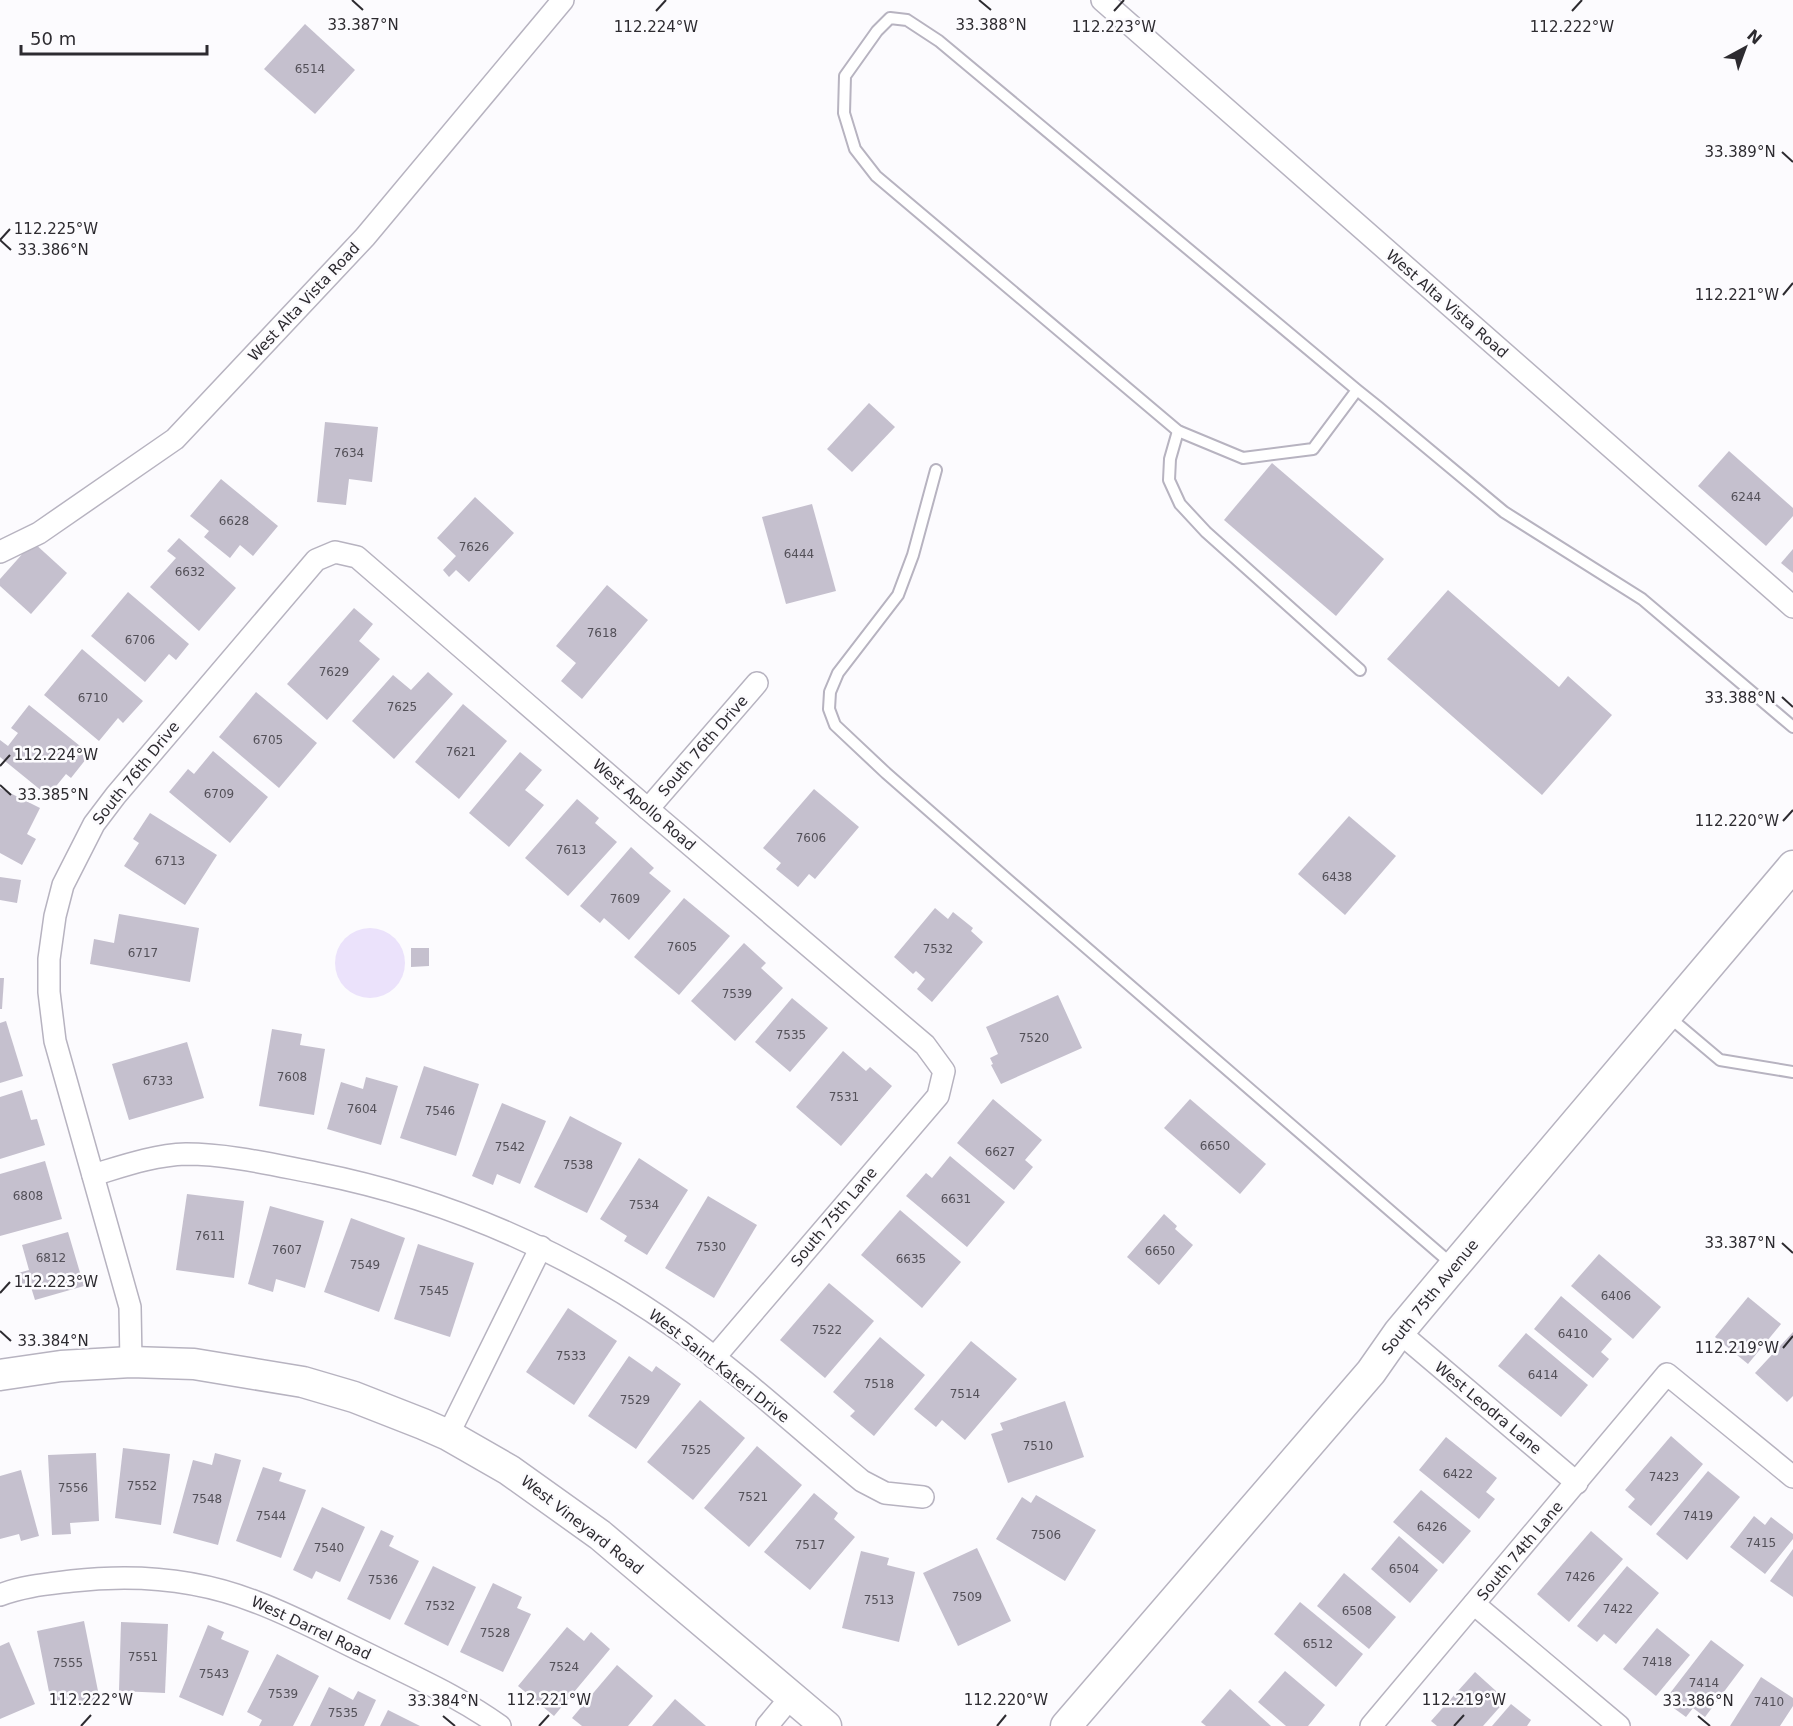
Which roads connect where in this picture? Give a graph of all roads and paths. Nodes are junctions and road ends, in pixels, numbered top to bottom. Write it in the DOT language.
graph roads {
  1 [pos="563,0"];
  2 [pos="1102,0"];
  3 [pos="1357,390"];
  4 [pos="1178,431"];
  5 [pos="936,470"];
  6 [pos="3,546"];
  7 [pos="335,552"];
  8 [pos="1793,607"];
  9 [pos="1360,670"];
  10 [pos="757,683"];
  11 [pos="1793,727"];
  12 [pos="648,809"];
  13 [pos="1793,866"];
  14 [pos="1666,1014"];
  15 [pos="944,1071"];
  16 [pos="1793,1071"];
  17 [pos="93,1175"];
  18 [pos="541,1247"];
  19 [pos="1454,1266"];
  20 [pos="1399,1332"];
  21 [pos="714,1358"];
  22 [pos="131,1362"];
  23 [pos="0,1375"];
  24 [pos="448,1435"];
  25 [pos="1793,1477"];
  26 [pos="1577,1483"];
  27 [pos="923,1497"];
  28 [pos="0,1595"];
  29 [pos="1474,1604"];
  30 [pos="791,1697"];
  31 [pos="500,1726"];
  32 [pos="766,1726"];
  33 [pos="826,1726"];
  34 [pos="1066,1726"];
  35 [pos="1371,1726"];
  36 [pos="1619,1726"];
  1 -- 6 [label="street, West Alta Vista Road"];
  2 -- 8 [label="street, West Alta Vista Road"];
  3 -- 4 [label="lane"];
  3 -- 4 [label="lane"];
  3 -- 11 [label="lane"];
  4 -- 9 [label="lane"];
  5 -- 19 [label="lane"];
  7 -- 12 [label="street, West Apollo Road"];
  7 -- 17 [label="street, South 76th Drive"];
  10 -- 12 [label="street, South 76th Drive"];
  12 -- 15 [label="street, West Apollo Road"];
  13 -- 14 [label="main road, South 75th Avenue"];
  14 -- 16 [label="lane"];
  14 -- 19 [label="main road, South 75th Avenue"];
  15 -- 21 [label="street, South 75th Lane"];
  17 -- 18 [label="street, West Saint Kateri Drive"];
  17 -- 22 [label="street, South 76th Drive"];
  18 -- 21 [label="street, West Saint Kateri Drive"];
  18 -- 24 [label="street"];
  19 -- 20 [label="main road, South 75th Avenue"];
  20 -- 26 [label="street, West Leodra Lane"];
  20 -- 34 [label="main road, South 75th Avenue"];
  21 -- 27 [label="street, West Saint Kateri Drive"];
  22 -- 23 [label="main road"];
  22 -- 24 [label="main road, West Vineyard Road"];
  24 -- 30 [label="main road, West Vineyard Road"];
  25 -- 26 [label="street, South 74th Lane"];
  26 -- 29 [label="street, South 74th Lane"];
  28 -- 31 [label="street, West Darrel Road"];
  29 -- 35 [label="street, South 74th Lane"];
  29 -- 36 [label="street"];
  30 -- 32 [label="street"];
  30 -- 33 [label="main road, West Vineyard Road"];
}
